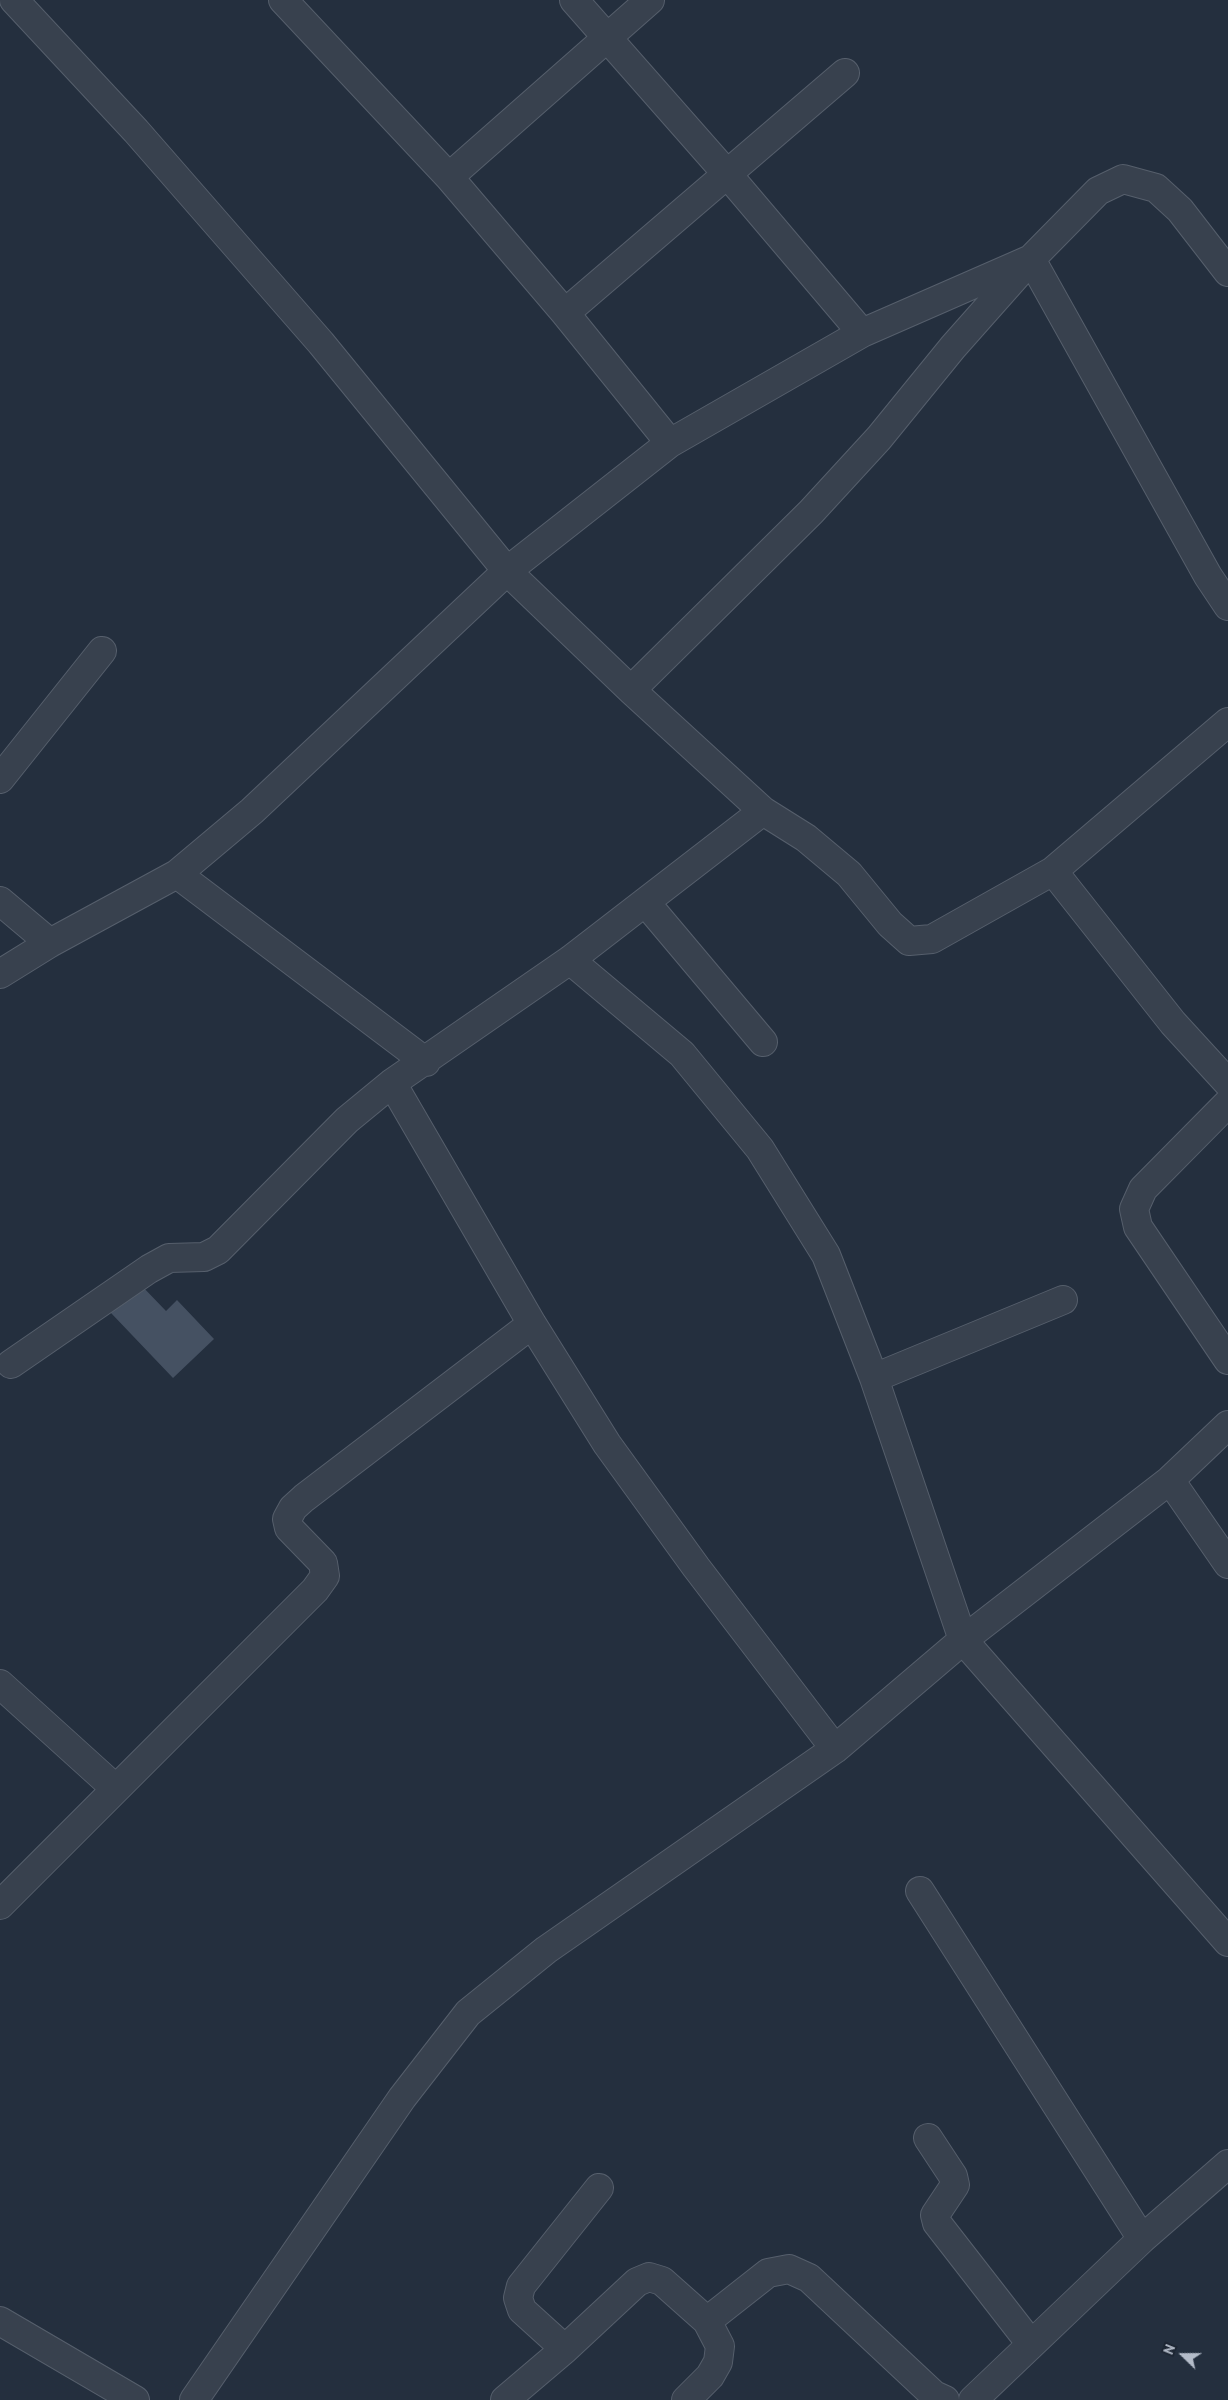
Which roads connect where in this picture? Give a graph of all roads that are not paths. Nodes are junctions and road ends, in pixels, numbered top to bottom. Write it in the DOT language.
graph roads {
  1 [pos="14,0"];
  2 [pos="283,0"];
  3 [pos="574,0"];
  4 [pos="650,0"];
  5 [pos="608,37"];
  6 [pos="845,73"];
  7 [pos="728,175"];
  8 [pos="449,177"];
  9 [pos="1031,259"];
  10 [pos="1228,272"];
  11 [pos="565,313"];
  12 [pos="862,332"];
  13 [pos="670,442"];
  14 [pos="1218,570"];
  15 [pos="507,571"];
  16 [pos="1228,606"];
  17 [pos="102,651"];
  18 [pos="631,690"];
  19 [pos="1228,722"];
  20 [pos="0,779"];
  21 [pos="764,811"];
  22 [pos="1053,872"];
  23 [pos="177,874"];
  24 [pos="0,901"];
  25 [pos="646,903"];
  26 [pos="50,942"];
  27 [pos="570,960"];
  28 [pos="0,974"];
  29 [pos="763,1042"];
  30 [pos="426,1062"];
  31 [pos="392,1083"];
  32 [pos="1228,1084"];
  33 [pos="1228,1103"];
  34 [pos="1063,1300"];
  35 [pos="532,1324"];
  36 [pos="4,1360"];
  37 [pos="1228,1360"];
  38 [pos="874,1378"];
  39 [pos="1228,1425"];
  40 [pos="1170,1480"];
  41 [pos="1228,1564"];
  42 [pos="963,1640"];
  43 [pos="0,1684"];
  44 [pos="835,1749"];
  45 [pos="116,1789"];
  46 [pos="920,1891"];
  47 [pos="0,1905"];
  48 [pos="1228,1942"];
  49 [pos="928,2138"];
  50 [pos="1228,2164"];
  51 [pos="599,2188"];
  52 [pos="1142,2239"];
  53 [pos="0,2321"];
  54 [pos="707,2321"];
  55 [pos="1031,2344"];
  56 [pos="565,2349"];
  57 [pos="135,2400"];
  58 [pos="194,2400"];
  59 [pos="505,2400"];
  60 [pos="686,2400"];
  61 [pos="945,2400"];
  62 [pos="973,2400"];
  1 -- 15 [label="street"];
  2 -- 8 [label="street"];
  3 -- 5 [label="street"];
  4 -- 5 [label="street"];
  5 -- 7 [label="street"];
  5 -- 8 [label="street"];
  6 -- 7 [label="street"];
  7 -- 11 [label="street"];
  7 -- 12 [label="street"];
  8 -- 11 [label="street"];
  9 -- 10 [label="street"];
  9 -- 12 [label="street"];
  9 -- 14 [label="street"];
  9 -- 18 [label="street"];
  11 -- 13 [label="street"];
  12 -- 13 [label="street"];
  13 -- 15 [label="street"];
  14 -- 16 [label="street"];
  15 -- 18 [label="street"];
  15 -- 23 [label="street"];
  17 -- 20 [label="street"];
  18 -- 21 [label="street"];
  19 -- 22 [label="street"];
  21 -- 22 [label="street"];
  21 -- 25 [label="street"];
  22 -- 32 [label="street"];
  23 -- 26 [label="street"];
  23 -- 30 [label="street"];
  24 -- 26 [label="street"];
  25 -- 27 [label="street"];
  25 -- 29 [label="street"];
  26 -- 28 [label="street"];
  27 -- 30 [label="street"];
  27 -- 38 [label="street"];
  30 -- 31 [label="street"];
  31 -- 35 [label="street"];
  31 -- 36 [label="street"];
  33 -- 37 [label="street"];
  34 -- 38 [label="street"];
  35 -- 44 [label="street"];
  35 -- 45 [label="street"];
  38 -- 42 [label="street"];
  39 -- 40 [label="street"];
  40 -- 41 [label="street"];
  40 -- 42 [label="street"];
  42 -- 44 [label="street"];
  42 -- 48 [label="street"];
  43 -- 45 [label="street"];
  44 -- 58 [label="street"];
  45 -- 47 [label="street"];
  46 -- 52 [label="street"];
  49 -- 55 [label="street"];
  50 -- 52 [label="street"];
  51 -- 56 [label="street"];
  52 -- 55 [label="street"];
  53 -- 57 [label="street"];
  54 -- 56 [label="street"];
  54 -- 60 [label="street"];
  54 -- 61 [label="street"];
  55 -- 62 [label="street"];
  56 -- 59 [label="street"];
}
